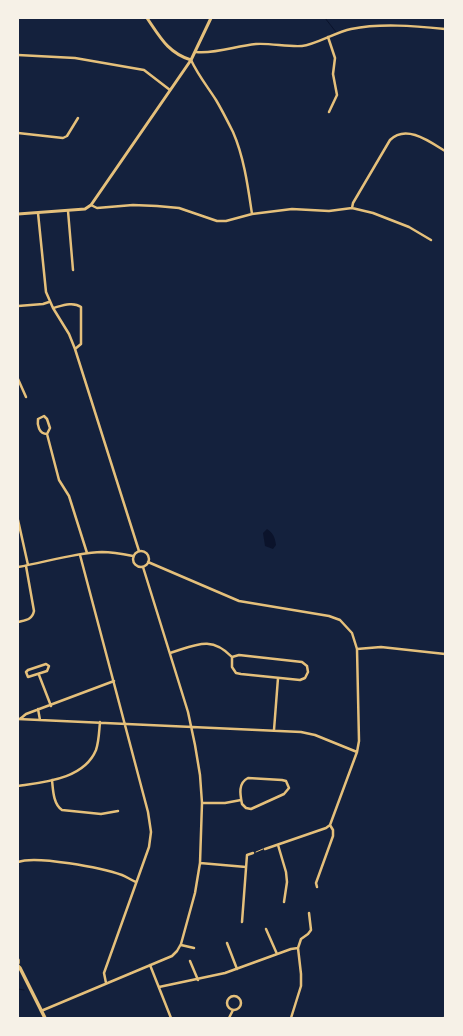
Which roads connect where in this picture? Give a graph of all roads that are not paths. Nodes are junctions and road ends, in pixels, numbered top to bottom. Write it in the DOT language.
graph roads {
  1 [pos="147,18"];
  2 [pos="211,18"];
  3 [pos="445,29"];
  4 [pos="328,37"];
  5 [pos="196,52"];
  6 [pos="18,55"];
  7 [pos="191,60"];
  8 [pos="170,90"];
  9 [pos="329,112"];
  10 [pos="78,118"];
  11 [pos="18,133"];
  12 [pos="445,151"];
  13 [pos="91,205"];
  14 [pos="352,208"];
  15 [pos="68,211"];
  16 [pos="38,213"];
  17 [pos="18,214"];
  18 [pos="252,214"];
  19 [pos="431,240"];
  20 [pos="73,270"];
  21 [pos="49,302"];
  22 [pos="18,306"];
  23 [pos="53,308"];
  24 [pos="75,349"];
  25 [pos="18,379"];
  26 [pos="26,397"];
  27 [pos="47,434"];
  28 [pos="18,520"];
  29 [pos="139,551"];
  30 [pos="87,553"];
  31 [pos="80,555"];
  32 [pos="133,556"];
  33 [pos="148,562"];
  34 [pos="27,565"];
  35 [pos="18,567"];
  36 [pos="143,567"];
  37 [pos="18,622"];
  38 [pos="357,648"];
  39 [pos="170,653"];
  40 [pos="445,654"];
  41 [pos="232,656"];
  42 [pos="39,675"];
  43 [pos="278,678"];
  44 [pos="114,681"];
  45 [pos="50,706"];
  46 [pos="38,709"];
  47 [pos="18,719"];
  48 [pos="40,720"];
  49 [pos="100,722"];
  50 [pos="125,724"];
  51 [pos="192,727"];
  52 [pos="274,730"];
  53 [pos="357,752"];
  54 [pos="52,780"];
  55 [pos="18,786"];
  56 [pos="241,800"];
  57 [pos="202,803"];
  58 [pos="118,811"];
  59 [pos="330,825"];
  60 [pos="278,845"];
  61 [pos="265,848"];
  62 [pos="253,853"];
  63 [pos="18,862"];
  64 [pos="200,863"];
  65 [pos="246,867"];
  66 [pos="136,882"];
  67 [pos="317,887"];
  68 [pos="284,902"];
  69 [pos="309,913"];
  70 [pos="242,922"];
  71 [pos="266,929"];
  72 [pos="227,944"];
  73 [pos="181,945"];
  74 [pos="194,948"];
  75 [pos="298,948"];
  76 [pos="276,954"];
  77 [pos="18,960"];
  78 [pos="190,961"];
  79 [pos="18,965"];
  80 [pos="150,965"];
  81 [pos="237,969"];
  82 [pos="198,980"];
  83 [pos="106,983"];
  84 [pos="159,987"];
  85 [pos="233,1010"];
  86 [pos="41,1011"];
  87 [pos="44,1018"];
  88 [pos="172,1018"];
  89 [pos="229,1018"];
  90 [pos="291,1018"];
  1 -- 7 [label="street"];
  2 -- 5 [label="street"];
  3 -- 4 [label="street"];
  4 -- 5 [label="street"];
  4 -- 9 [label="street"];
  5 -- 7 [label="street"];
  6 -- 8 [label="street"];
  7 -- 8 [label="street"];
  7 -- 18 [label="street"];
  8 -- 13 [label="street"];
  10 -- 11 [label="street"];
  12 -- 14 [label="street"];
  13 -- 15 [label="street"];
  13 -- 18 [label="street"];
  14 -- 18 [label="street"];
  14 -- 19 [label="street"];
  15 -- 16 [label="street"];
  15 -- 20 [label="street"];
  16 -- 17 [label="street"];
  16 -- 21 [label="street"];
  21 -- 22 [label="street"];
  21 -- 23 [label="street"];
  23 -- 24 [label="street"];
  23 -- 24 [label="street"];
  24 -- 29 [label="street"];
  25 -- 26 [label="street"];
  27 -- 27 [label="street"];
  27 -- 30 [label="street"];
  28 -- 34 [label="street"];
  29 -- 32 [label="street"];
  29 -- 33 [label="street"];
  30 -- 31 [label="street"];
  30 -- 32 [label="street"];
  31 -- 34 [label="street"];
  31 -- 44 [label="street"];
  32 -- 36 [label="street"];
  33 -- 36 [label="street"];
  33 -- 38 [label="street"];
  34 -- 35 [label="street"];
  34 -- 37 [label="street"];
  36 -- 39 [label="street"];
  38 -- 40 [label="street"];
  38 -- 53 [label="street"];
  39 -- 41 [label="street"];
  39 -- 51 [label="street"];
  41 -- 43 [label="street"];
  41 -- 43 [label="street"];
  42 -- 42 [label="street"];
  42 -- 45 [label="street"];
  43 -- 52 [label="street"];
  44 -- 45 [label="street"];
  44 -- 50 [label="street"];
  45 -- 46 [label="street"];
  46 -- 47 [label="street"];
  46 -- 48 [label="street"];
  47 -- 48 [label="street"];
  48 -- 49 [label="street"];
  49 -- 50 [label="street"];
  49 -- 54 [label="street"];
  50 -- 51 [label="street"];
  50 -- 66 [label="street"];
  51 -- 52 [label="street"];
  51 -- 57 [label="street"];
  52 -- 53 [label="street"];
  53 -- 59 [label="street"];
  54 -- 55 [label="street"];
  54 -- 58 [label="street"];
  56 -- 56 [label="street"];
  56 -- 57 [label="street"];
  57 -- 64 [label="street"];
  59 -- 60 [label="street"];
  59 -- 67 [label="street"];
  60 -- 61 [label="street"];
  60 -- 68 [label="street"];
  62 -- 65 [label="street"];
  63 -- 66 [label="street"];
  64 -- 65 [label="street"];
  64 -- 73 [label="street"];
  65 -- 70 [label="street"];
  66 -- 83 [label="street"];
  69 -- 75 [label="street"];
  71 -- 76 [label="street"];
  72 -- 81 [label="street"];
  73 -- 74 [label="street"];
  73 -- 80 [label="street"];
  75 -- 76 [label="street"];
  75 -- 90 [label="street"];
  76 -- 81 [label="street"];
  77 -- 79 [label="main road"];
  78 -- 82 [label="street"];
  79 -- 86 [label="main road"];
  80 -- 83 [label="street"];
  80 -- 84 [label="street"];
  81 -- 82 [label="street"];
  82 -- 84 [label="street"];
  83 -- 86 [label="street"];
  84 -- 88 [label="street"];
  85 -- 85 [label="street"];
  85 -- 89 [label="street"];
  86 -- 87 [label="main road"];
}
